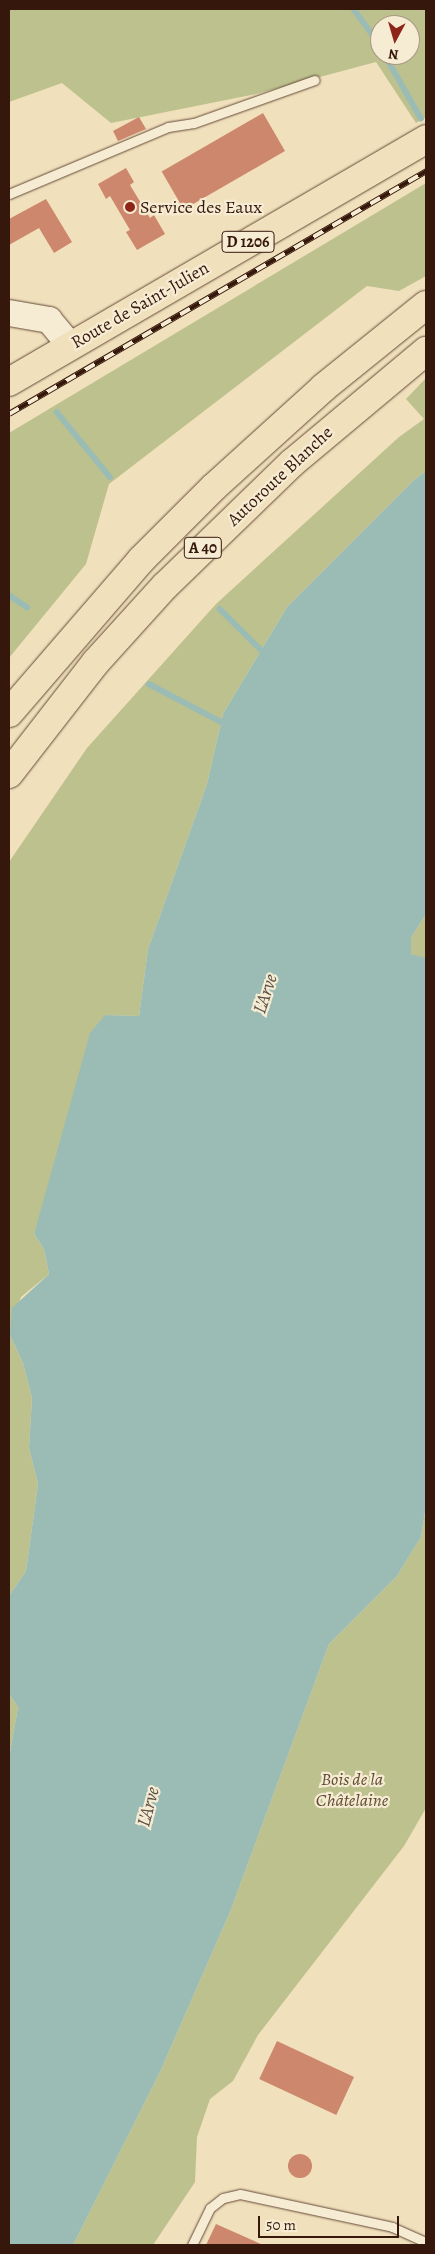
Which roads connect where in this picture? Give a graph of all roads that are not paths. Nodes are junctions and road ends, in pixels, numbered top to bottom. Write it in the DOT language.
graph roads {
  1 [pos="315,80"];
  2 [pos="426,139"];
  3 [pos="9,194"];
  4 [pos="426,305"];
  5 [pos="9,313"];
  6 [pos="70,346"];
  7 [pos="426,351"];
  8 [pos="9,382"];
  9 [pos="9,712"];
  10 [pos="9,774"];
  11 [pos="426,2242"];
  12 [pos="192,2245"];
  1 -- 3 [label="lane"];
  2 -- 6 [label="main road, Route de Saint-Julien / D 1206"];
  4 -- 9 [label="main road, Autoroute Blanche / A 40"];
  5 -- 6 [label="street"];
  6 -- 8 [label="main road, Route de Saint-Julien / D 1206"];
  7 -- 10 [label="main road, Autoroute Blanche / A 40"];
  11 -- 12 [label="lane"];
}
